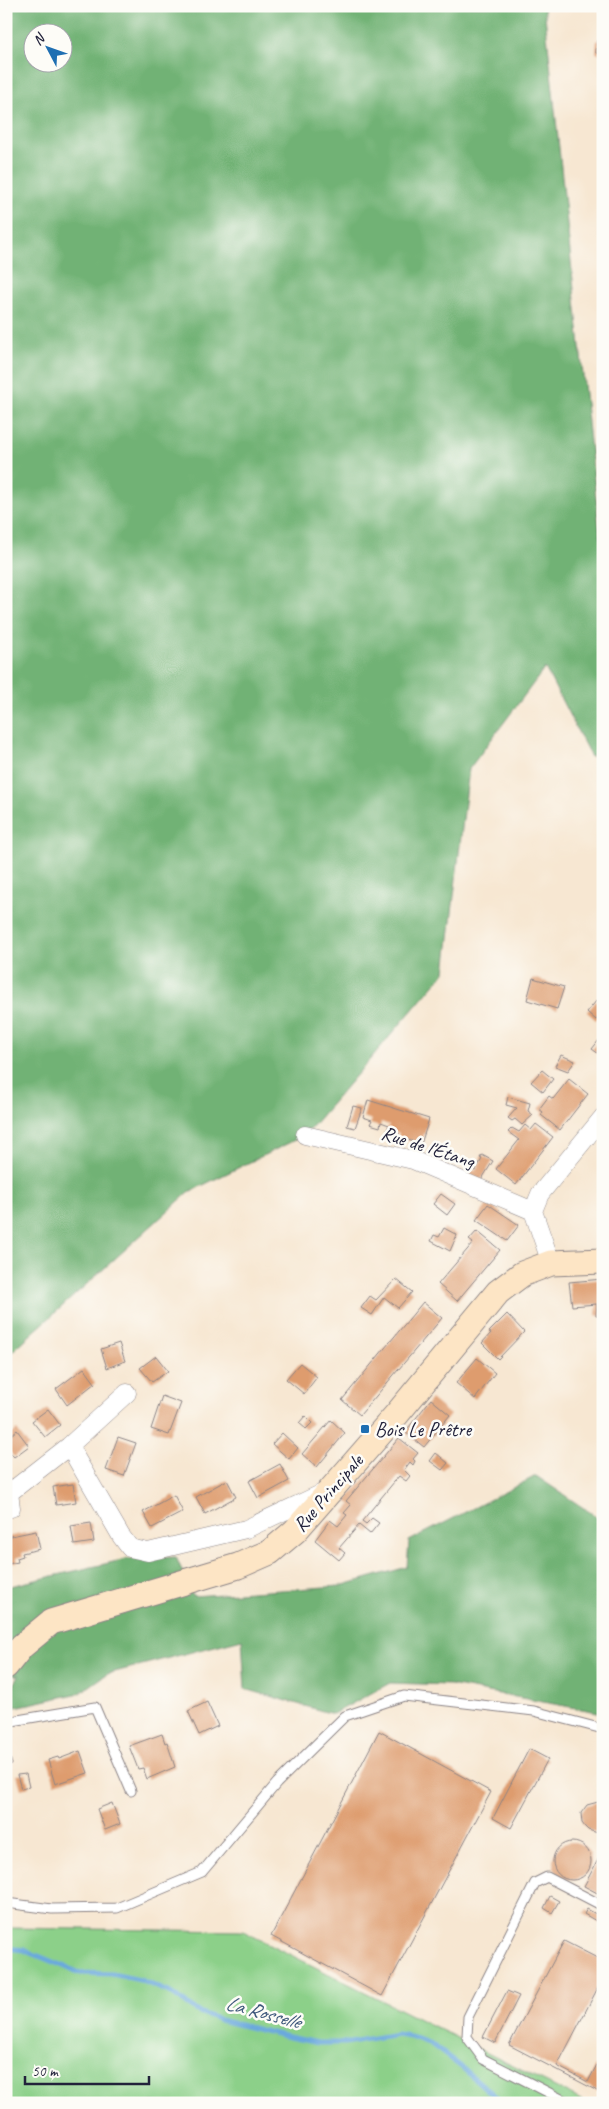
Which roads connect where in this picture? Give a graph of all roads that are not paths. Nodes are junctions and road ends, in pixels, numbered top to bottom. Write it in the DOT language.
graph roads {
  1 [pos="603,1117"];
  2 [pos="305,1135"];
  3 [pos="533,1211"];
  4 [pos="603,1261"];
  5 [pos="552,1263"];
  6 [pos="127,1393"];
  7 [pos="69,1446"];
  8 [pos="330,1490"];
  9 [pos="11,1508"];
  10 [pos="6,1666"];
  11 [pos="6,1722"];
  12 [pos="603,1729"];
  13 [pos="131,1791"];
  14 [pos="6,1902"];
  15 [pos="603,1906"];
  16 [pos="569,2103"];
  1 -- 3 [label="street"];
  2 -- 3 [label="street, Rue de l'Étang"];
  3 -- 5 [label="street"];
  4 -- 5 [label="main road, Rue Principale"];
  5 -- 8 [label="main road, Rue Principale"];
  6 -- 7 [label="street"];
  7 -- 8 [label="street"];
  7 -- 9 [label="street"];
  8 -- 10 [label="main road, Rue Principale"];
  11 -- 13 [label="lane"];
  12 -- 14 [label="lane"];
  15 -- 16 [label="lane"];
}
